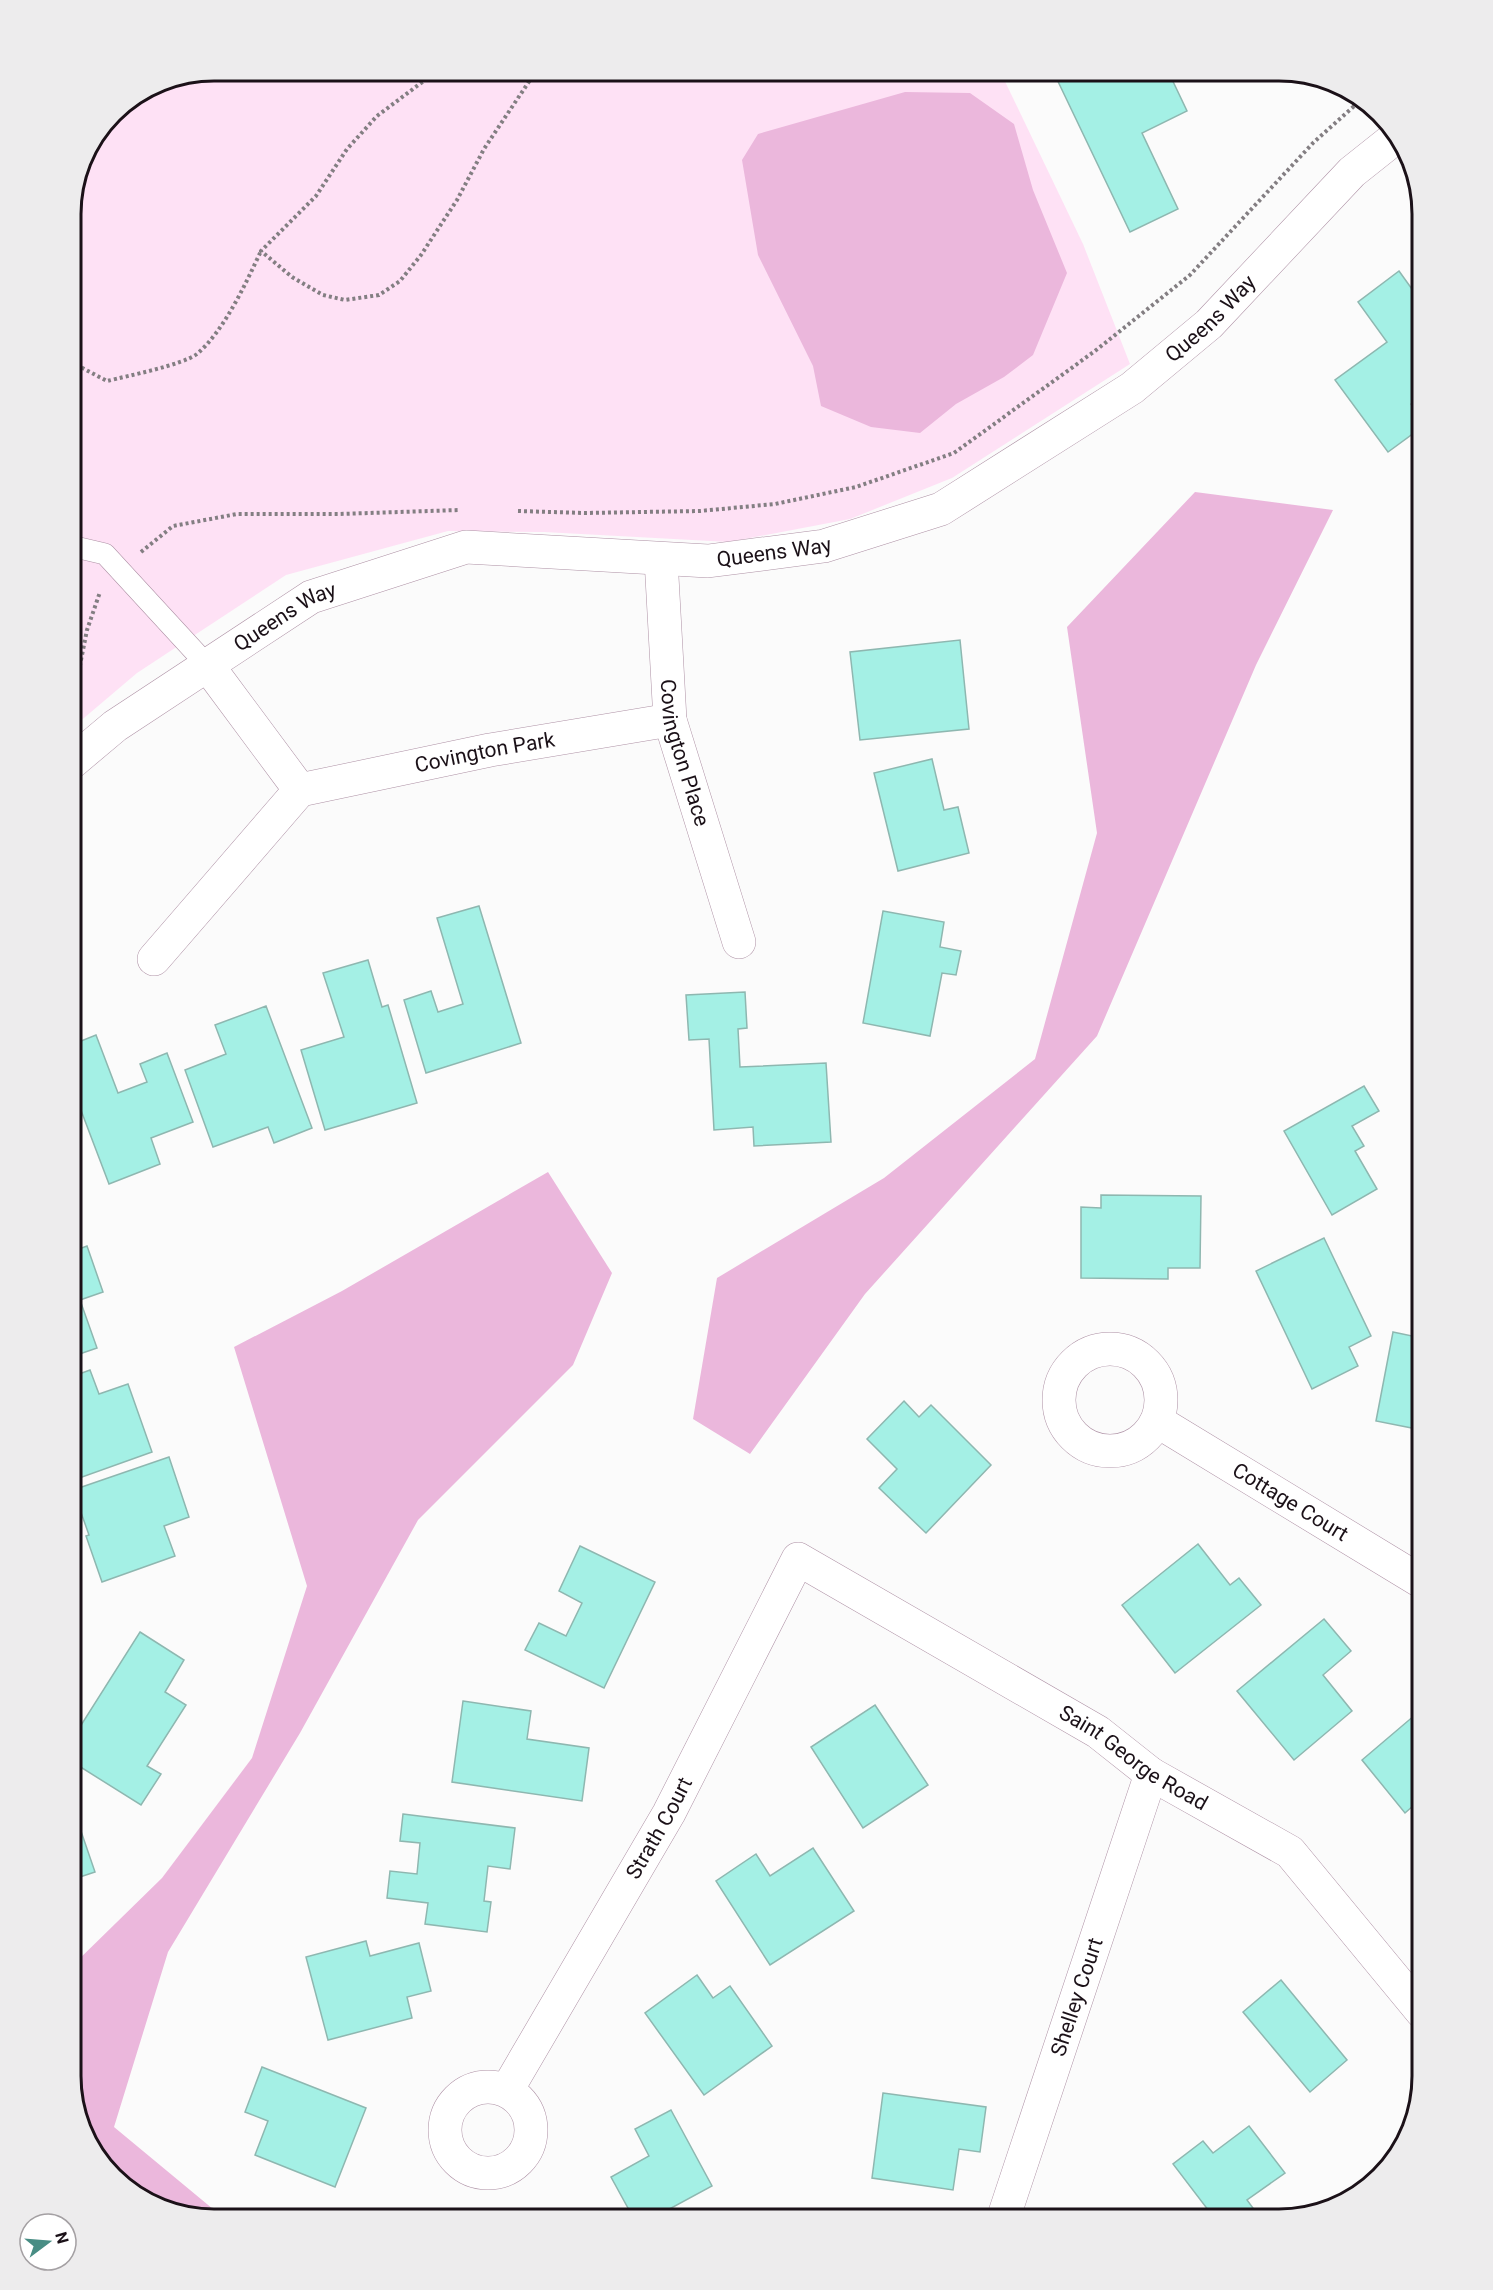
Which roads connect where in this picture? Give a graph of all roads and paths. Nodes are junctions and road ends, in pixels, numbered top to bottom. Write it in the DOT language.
graph roads {
  1 [pos="422,81"];
  2 [pos="529,81"];
  3 [pos="1355,105"];
  4 [pos="1391,141"];
  5 [pos="261,251"];
  6 [pos="81,367"];
  7 [pos="467,510"];
  8 [pos="514,511"];
  9 [pos="81,548"];
  10 [pos="661,559"];
  11 [pos="119,569"];
  12 [pos="81,660"];
  13 [pos="207,666"];
  14 [pos="670,720"];
  15 [pos="81,755"];
  16 [pos="300,790"];
  17 [pos="739,942"];
  18 [pos="154,958"];
  19 [pos="1157,1421"];
  20 [pos="798,1559"];
  21 [pos="1412,1576"];
  22 [pos="1151,1774"];
  23 [pos="1412,1990"];
  24 [pos="507,2090"];
  25 [pos="1006,2209"];
  1 -- 5 [label="path"];
  2 -- 5 [label="path"];
  3 -- 8 [label="path"];
  4 -- 10 [label="street, Queens Way"];
  5 -- 6 [label="path"];
  7 -- 11 [label="path"];
  9 -- 11 [label="lane"];
  10 -- 13 [label="street, Queens Way"];
  10 -- 14 [label="street, Covington Place"];
  11 -- 12 [label="path"];
  11 -- 13 [label="lane"];
  13 -- 15 [label="street, Queens Way"];
  13 -- 16 [label="street"];
  14 -- 16 [label="street, Covington Park"];
  14 -- 17 [label="street, Covington Place"];
  16 -- 18 [label="street"];
  19 -- 21 [label="street, Cottage Court"];
  20 -- 22 [label="street, Saint George Road"];
  20 -- 24 [label="street, Strath Court"];
  22 -- 23 [label="street, Saint George Road"];
  22 -- 25 [label="street, Shelley Court"];
}
